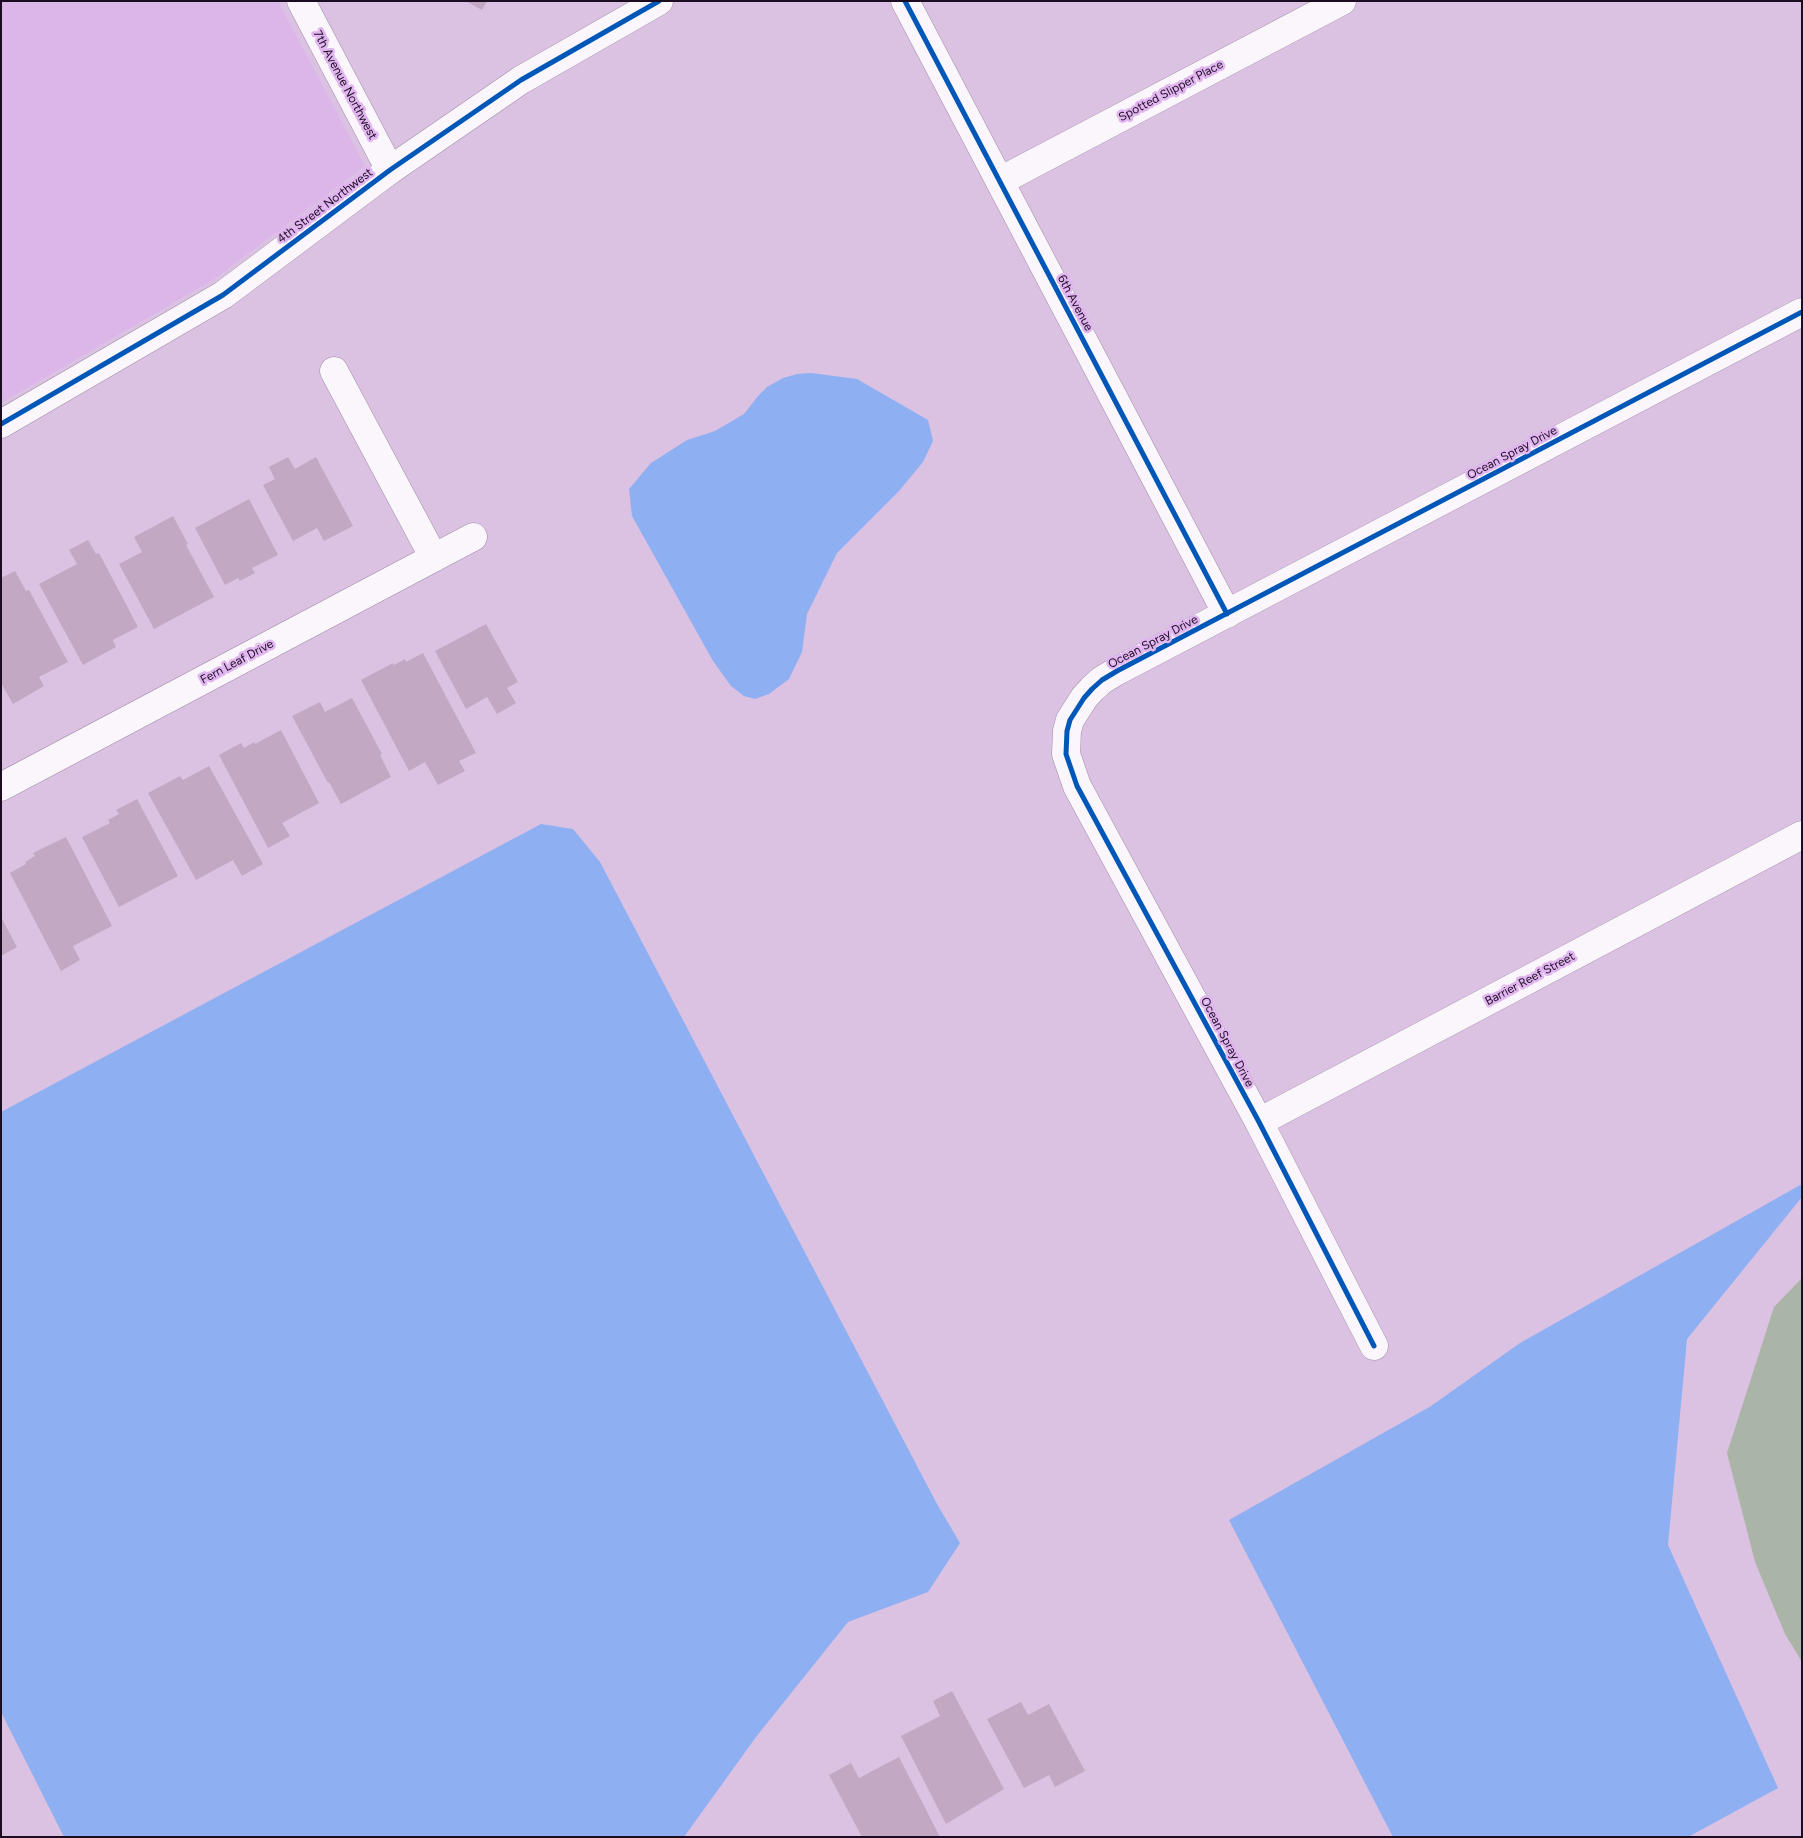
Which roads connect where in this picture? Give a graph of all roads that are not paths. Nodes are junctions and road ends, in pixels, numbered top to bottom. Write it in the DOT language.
graph roads {
  1 [pos="301,1"];
  2 [pos="659,1"];
  3 [pos="905,1"];
  4 [pos="1342,1"];
  5 [pos="390,170"];
  6 [pos="1000,181"];
  7 [pos="1802,312"];
  8 [pos="334,372"];
  9 [pos="1,424"];
  10 [pos="473,537"];
  11 [pos="434,558"];
  12 [pos="1227,614"];
  13 [pos="1,787"];
  14 [pos="1802,835"];
  15 [pos="1258,1122"];
  16 [pos="1374,1346"];
  1 -- 5 [label="street, 7th Avenue Northwest"];
  2 -- 5 [label="street, 4th Street Northwest"];
  3 -- 6 [label="street, 6th Avenue"];
  4 -- 6 [label="street, Spotted Slipper Place"];
  5 -- 9 [label="street, 4th Street Northwest"];
  6 -- 12 [label="street, 6th Avenue"];
  7 -- 12 [label="street, Ocean Spray Drive"];
  8 -- 11 [label="street"];
  10 -- 11 [label="street, Fern Leaf Drive"];
  11 -- 13 [label="street, Fern Leaf Drive"];
  12 -- 15 [label="street, Ocean Spray Drive"];
  14 -- 15 [label="street, Barrier Reef Street"];
  15 -- 16 [label="street, Ocean Spray Drive"];
}
